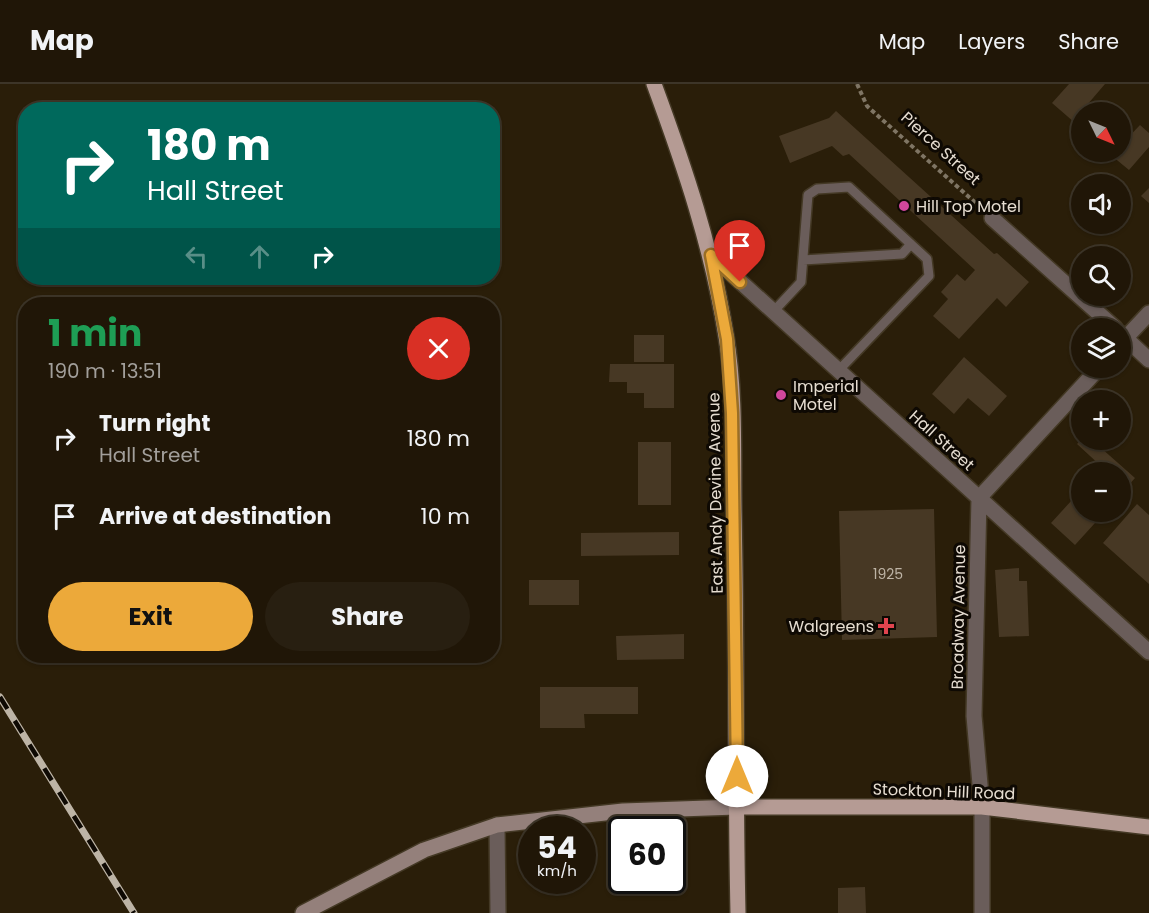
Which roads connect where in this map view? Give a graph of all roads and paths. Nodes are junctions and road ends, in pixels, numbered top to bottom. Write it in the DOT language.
graph roads {
  1 [pos="654,84"];
  2 [pos="857,84"];
  3 [pos="992,218"];
  4 [pos="910,244"];
  5 [pos="711,255"];
  6 [pos="803,260"];
  7 [pos="773,312"];
  8 [pos="1149,313"];
  9 [pos="1101,318"];
  10 [pos="1131,328"];
  11 [pos="1131,345"];
  12 [pos="1149,360"];
  13 [pos="838,371"];
  14 [pos="1090,378"];
  15 [pos="979,498"];
  16 [pos="1149,652"];
  17 [pos="736,807"];
  18 [pos="982,807"];
  19 [pos="497,825"];
  20 [pos="1149,827"];
  21 [pos="303,913"];
  22 [pos="498,913"];
  23 [pos="738,913"];
  24 [pos="982,913"];
  1 -- 5 [label="main road, East Andy Devine Avenue"];
  2 -- 3 [label="path, Pierce Street"];
  3 -- 9 [label="street"];
  4 -- 6 [label="lane"];
  4 -- 6 [label="lane"];
  4 -- 13 [label="lane"];
  5 -- 7 [label="street, Hall Street"];
  5 -- 17 [label="main road, East Andy Devine Avenue"];
  6 -- 7 [label="lane"];
  7 -- 13 [label="street, Hall Street"];
  8 -- 10 [label="street"];
  11 -- 12 [label="street"];
  13 -- 15 [label="street, Hall Street"];
  14 -- 15 [label="street"];
  15 -- 16 [label="street, Hall Street"];
  15 -- 18 [label="street, Broadway Avenue"];
  17 -- 18 [label="main road, Stockton Hill Road"];
  17 -- 19 [label="main road"];
  17 -- 23 [label="main road, East Andy Devine Avenue"];
  18 -- 20 [label="main road, Stockton Hill Road"];
  18 -- 24 [label="street, Broadway Avenue"];
  19 -- 21 [label="main road"];
  19 -- 22 [label="street"];
}
